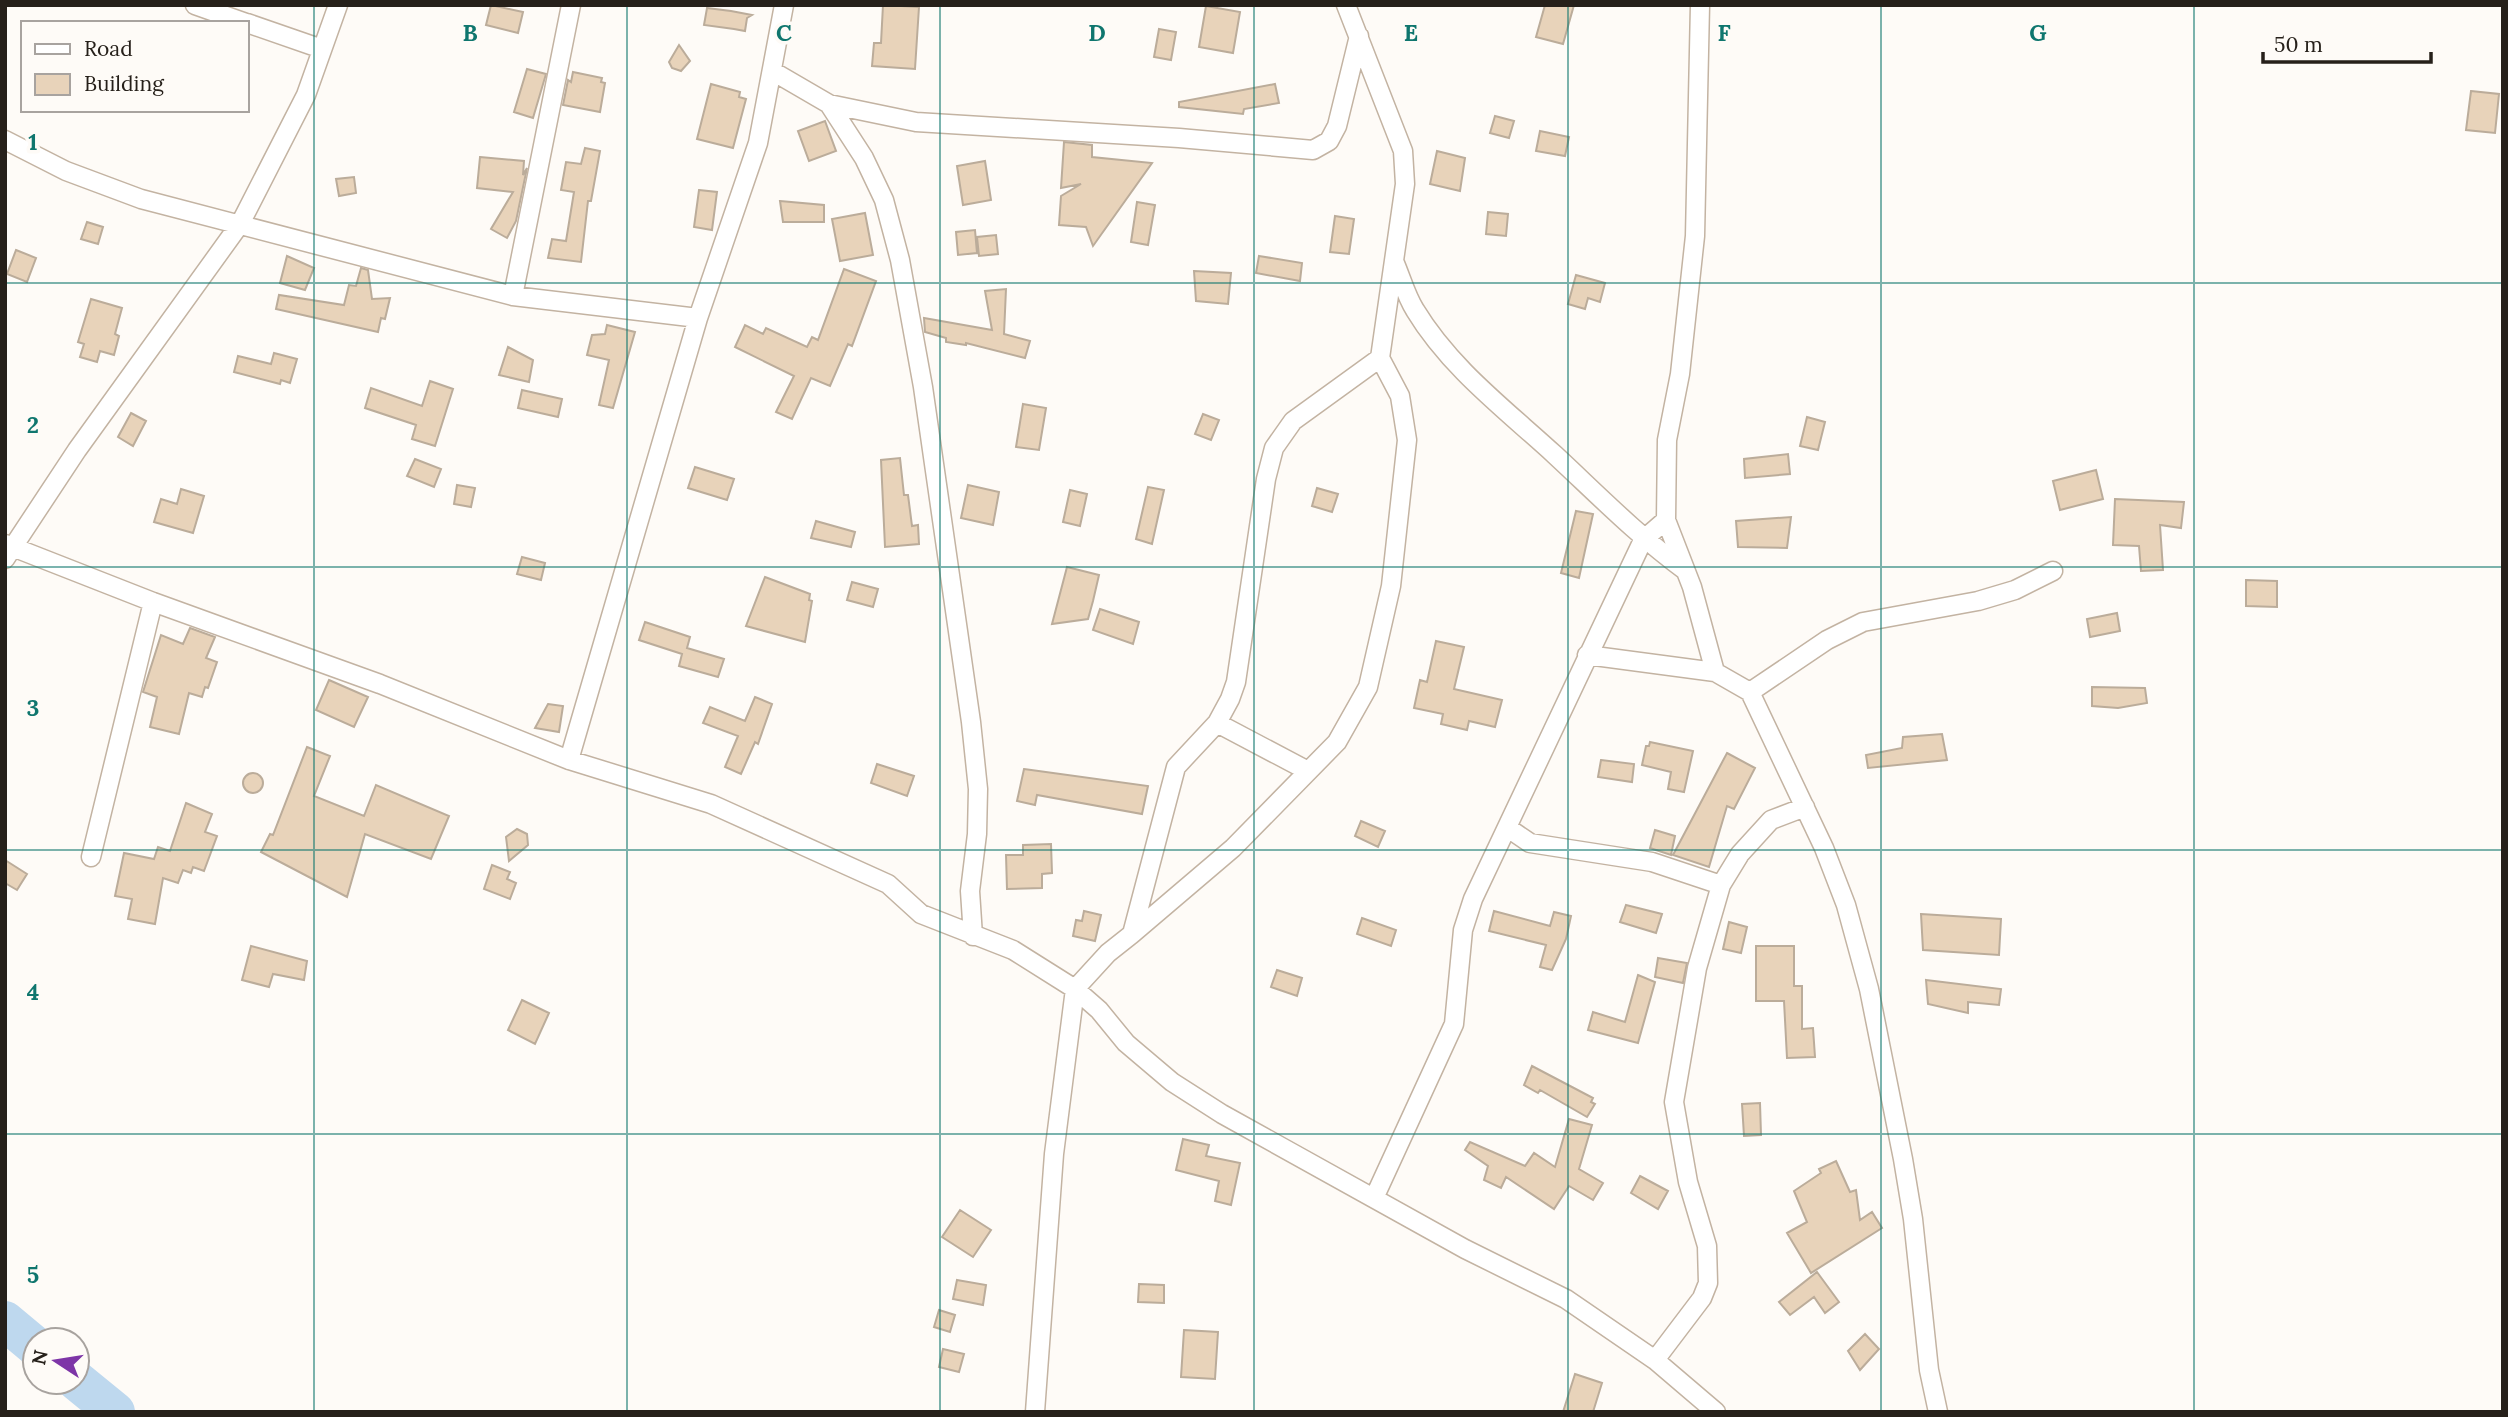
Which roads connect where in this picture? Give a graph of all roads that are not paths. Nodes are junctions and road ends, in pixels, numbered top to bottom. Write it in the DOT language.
graph roads {
  1 [pos="195,5"];
  2 [pos="338,5"];
  3 [pos="571,5"];
  4 [pos="785,5"];
  5 [pos="1346,5"];
  6 [pos="1700,5"];
  7 [pos="240,21"];
  8 [pos="248,24"];
  9 [pos="1359,35"];
  10 [pos="322,49"];
  11 [pos="774,72"];
  12 [pos="829,104"];
  13 [pos="5,139"];
  14 [pos="240,224"];
  15 [pos="1392,258"];
  16 [pos="513,296"];
  17 [pos="698,318"];
  18 [pos="1380,358"];
  19 [pos="1666,520"];
  20 [pos="1643,540"];
  21 [pos="8,550"];
  22 [pos="1686,571"];
  23 [pos="2053,571"];
  24 [pos="153,602"];
  25 [pos="1587,655"];
  26 [pos="1716,672"];
  27 [pos="1750,692"];
  28 [pos="1217,723"];
  29 [pos="569,760"];
  30 [pos="1308,771"];
  31 [pos="1805,807"];
  32 [pos="1508,828"];
  33 [pos="91,858"];
  34 [pos="1721,885"];
  35 [pos="1132,934"];
  36 [pos="974,936"];
  37 [pos="1074,989"];
  38 [pos="1375,1196"];
  39 [pos="1655,1360"];
  40 [pos="1035,1412"];
  41 [pos="1716,1412"];
  42 [pos="1938,1412"];
  1 -- 7 [label="street"];
  2 -- 10 [label="street"];
  3 -- 16 [label="street"];
  4 -- 11 [label="street"];
  5 -- 9 [label="street"];
  6 -- 19 [label="street"];
  8 -- 10 [label="street"];
  9 -- 12 [label="street"];
  9 -- 15 [label="street"];
  10 -- 14 [label="street"];
  11 -- 12 [label="street"];
  11 -- 17 [label="street"];
  12 -- 36 [label="street"];
  13 -- 14 [label="street"];
  14 -- 16 [label="street"];
  14 -- 21 [label="street"];
  15 -- 18 [label="street"];
  15 -- 20 [label="street"];
  16 -- 17 [label="street"];
  17 -- 29 [label="street"];
  18 -- 28 [label="street"];
  18 -- 30 [label="street"];
  19 -- 20 [label="street"];
  19 -- 22 [label="street"];
  20 -- 22 [label="street"];
  20 -- 25 [label="street"];
  21 -- 24 [label="street"];
  22 -- 26 [label="street"];
  23 -- 27 [label="street"];
  24 -- 29 [label="street"];
  24 -- 33 [label="street"];
  25 -- 26 [label="street"];
  25 -- 32 [label="street"];
  26 -- 27 [label="street"];
  27 -- 31 [label="street"];
  28 -- 30 [label="street"];
  28 -- 35 [label="street"];
  29 -- 36 [label="street"];
  30 -- 35 [label="street"];
  31 -- 34 [label="street"];
  31 -- 42 [label="street"];
  32 -- 34 [label="street"];
  32 -- 38 [label="street"];
  34 -- 39 [label="street"];
  35 -- 37 [label="street"];
  36 -- 37 [label="street"];
  37 -- 38 [label="street"];
  37 -- 40 [label="street"];
  38 -- 39 [label="street"];
  39 -- 41 [label="street"];
}
